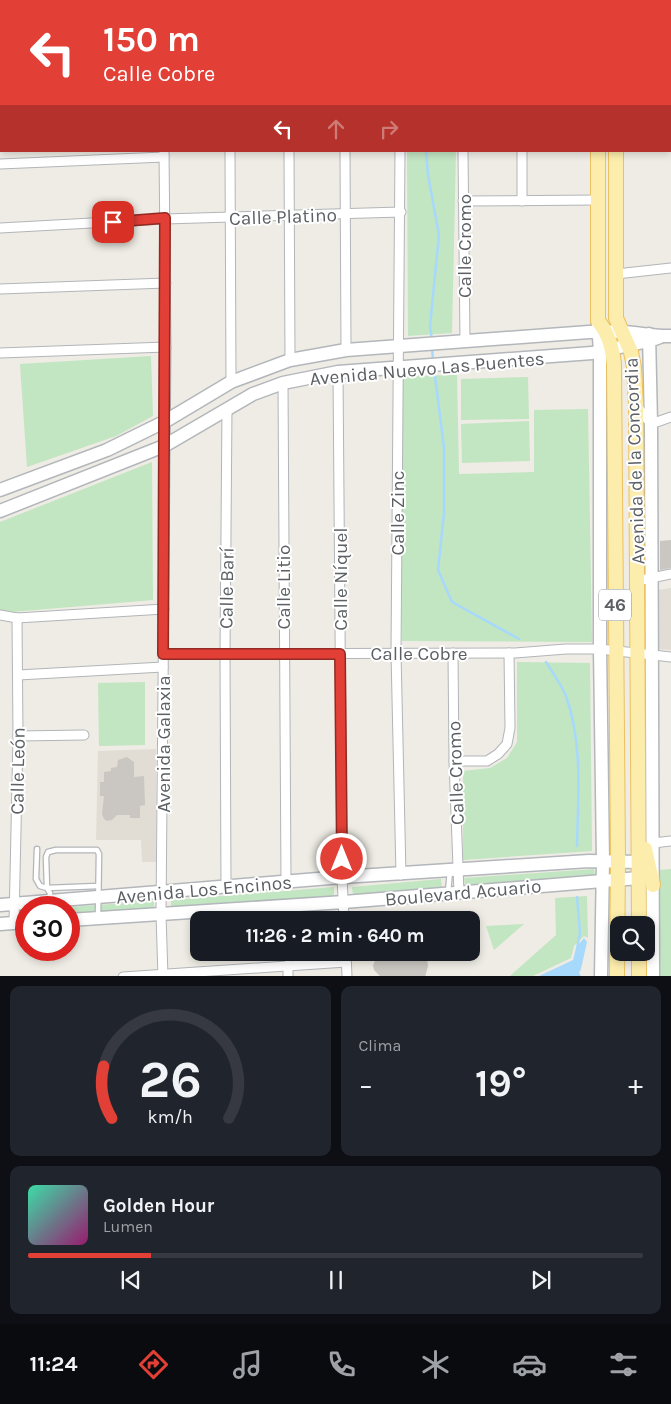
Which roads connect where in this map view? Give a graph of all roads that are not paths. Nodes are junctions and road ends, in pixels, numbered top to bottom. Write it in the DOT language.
graph roads {
  1 [pos="230,152"];
  2 [pos="289,152"];
  3 [pos="345,152"];
  4 [pos="400,152"];
  5 [pos="463,152"];
  6 [pos="522,152"];
  7 [pos="598,152"];
  8 [pos="616,152"];
  9 [pos="164,154"];
  10 [pos="0,164"];
  11 [pos="598,200"];
  12 [pos="463,201"];
  13 [pos="522,201"];
  14 [pos="401,212"];
  15 [pos="346,214"];
  16 [pos="288,216"];
  17 [pos="230,217"];
  18 [pos="165,218"];
  19 [pos="0,228"];
  20 [pos="671,268"];
  21 [pos="616,274"];
  22 [pos="166,283"];
  23 [pos="0,288"];
  24 [pos="601,328"];
  25 [pos="657,337"];
  26 [pos="626,338"];
  27 [pos="458,342"];
  28 [pos="398,346"];
  29 [pos="166,347"];
  30 [pos="346,350"];
  31 [pos="606,350"];
  32 [pos="0,353"];
  33 [pos="290,360"];
  34 [pos="398,368"];
  35 [pos="338,372"];
  36 [pos="231,382"];
  37 [pos="283,383"];
  38 [pos="636,405"];
  39 [pos="227,408"];
  40 [pos="671,417"];
  41 [pos="164,422"];
  42 [pos="651,424"];
  43 [pos="164,446"];
  44 [pos="0,490"];
  45 [pos="0,511"];
  46 [pos="671,574"];
  47 [pos="644,580"];
  48 [pos="164,609"];
  49 [pos="0,616"];
  50 [pos="18,618"];
  51 [pos="600,649"];
  52 [pos="615,651"];
  53 [pos="396,653"];
  54 [pos="453,653"];
  55 [pos="509,653"];
  56 [pos="163,654"];
  57 [pos="225,654"];
  58 [pos="283,654"];
  59 [pos="340,654"];
  60 [pos="645,654"];
  61 [pos="671,657"];
  62 [pos="163,667"];
  63 [pos="18,675"];
  64 [pos="84,734"];
  65 [pos="18,736"];
  66 [pos="454,761"];
  67 [pos="639,824"];
  68 [pos="671,841"];
  69 [pos="653,843"];
  70 [pos="37,849"];
  71 [pos="603,861"];
  72 [pos="618,861"];
  73 [pos="639,862"];
  74 [pos="454,871"];
  75 [pos="401,875"];
  76 [pos="342,877"];
  77 [pos="639,878"];
  78 [pos="618,879"];
  79 [pos="602,880"];
  80 [pos="286,882"];
  81 [pos="653,885"];
  82 [pos="226,887"];
  83 [pos="47,888"];
  84 [pos="98,892"];
  85 [pos="162,893"];
  86 [pos="454,893"];
  87 [pos="50,896"];
  88 [pos="77,896"];
  89 [pos="344,902"];
  90 [pos="14,904"];
  91 [pos="0,905"];
  92 [pos="15,907"];
  93 [pos="344,911"];
  94 [pos="162,914"];
  95 [pos="639,916"];
  96 [pos="98,918"];
  97 [pos="80,919"];
  98 [pos="15,923"];
  99 [pos="0,924"];
  100 [pos="639,961"];
  101 [pos="346,962"];
  102 [pos="288,965"];
  103 [pos="227,973"];
  104 [pos="163,975"];
  105 [pos="123,976"];
  106 [pos="288,976"];
  107 [pos="347,976"];
  108 [pos="601,976"];
  109 [pos="617,976"];
  110 [pos="639,976"];
  111 [pos="653,976"];
  1 -- 17 [label="street"];
  2 -- 16 [label="street"];
  3 -- 15 [label="street"];
  4 -- 14 [label="street, Calle Zinc"];
  5 -- 12 [label="street, Calle Cromo"];
  6 -- 13 [label="street"];
  7 -- 11 [label="main road, Avenida de la Concordia / 46"];
  8 -- 21 [label="main road, Avenida de la Concordia / 46"];
  9 -- 10 [label="street"];
  9 -- 18 [label="street, Avenida Galaxia"];
  11 -- 13 [label="street"];
  11 -- 24 [label="main road, Avenida de la Concordia / 46"];
  12 -- 13 [label="street"];
  12 -- 27 [label="street, Calle Cromo"];
  14 -- 15 [label="street, Calle Platino"];
  14 -- 28 [label="street, Calle Zinc"];
  15 -- 16 [label="street, Calle Platino"];
  15 -- 30 [label="street"];
  16 -- 17 [label="street, Calle Platino"];
  16 -- 33 [label="street"];
  17 -- 18 [label="street, Calle Platino"];
  17 -- 36 [label="street"];
  18 -- 19 [label="street, Calle Platino"];
  18 -- 22 [label="street, Avenida Galaxia"];
  20 -- 21 [label="street"];
  21 -- 26 [label="main road, Avenida de la Concordia / 46"];
  22 -- 23 [label="street"];
  22 -- 29 [label="street, Avenida Galaxia"];
  24 -- 26 [label="street, Avenida Nuevo Las Puentes"];
  24 -- 27 [label="street, Avenida Nuevo Las Puentes"];
  24 -- 31 [label="main road, Avenida de la Concordia / 46"];
  25 -- 26 [label="street"];
  25 -- 42 [label="street, Avenida de la Concordia"];
  26 -- 31 [label="street, Avenida Nuevo Las Puentes"];
  26 -- 38 [label="main road, Avenida de la Concordia / 46"];
  27 -- 28 [label="street, Avenida Nuevo Las Puentes"];
  28 -- 30 [label="street, Avenida Nuevo Las Puentes"];
  28 -- 34 [label="street, Calle Zinc"];
  29 -- 32 [label="street"];
  29 -- 41 [label="street, Avenida Galaxia"];
  30 -- 33 [label="street, Avenida Nuevo Las Puentes"];
  31 -- 34 [label="street, Avenida Nuevo Las Puentes"];
  31 -- 51 [label="street, Avenida de la Concordia"];
  31 -- 52 [label="main road, Avenida de la Concordia / 46"];
  33 -- 36 [label="street, Avenida Nuevo Las Puentes"];
  34 -- 35 [label="street, Avenida Nuevo Las Puentes"];
  34 -- 53 [label="street, Calle Zinc"];
  35 -- 37 [label="street, Avenida Nuevo Las Puentes"];
  35 -- 59 [label="street, Calle Níquel"];
  36 -- 41 [label="street, Avenida Nuevo Las Puentes"];
  37 -- 39 [label="street, Avenida Nuevo Las Puentes"];
  37 -- 58 [label="street, Calle Litio"];
  38 -- 42 [label="street"];
  38 -- 47 [label="main road, Avenida de la Concordia / 46"];
  39 -- 43 [label="street, Avenida Nuevo Las Puentes"];
  39 -- 57 [label="street, Calle Barí"];
  40 -- 42 [label="street"];
  41 -- 43 [label="street, Avenida Galaxia"];
  41 -- 44 [label="street, Avenida Nuevo Las Puentes"];
  42 -- 47 [label="street, Avenida de la Concordia"];
  43 -- 45 [label="street, Avenida Nuevo Las Puentes"];
  43 -- 48 [label="street, Avenida Galaxia"];
  46 -- 47 [label="street"];
  47 -- 60 [label="main road, Avenida de la Concordia / 46"];
  48 -- 50 [label="street"];
  48 -- 56 [label="street, Avenida Galaxia"];
  49 -- 50 [label="street"];
  50 -- 63 [label="street, Calle León"];
  51 -- 52 [label="street, Calle Cobre"];
  51 -- 55 [label="street, Calle Cobre"];
  51 -- 71 [label="street, Avenida de la Concordia"];
  52 -- 60 [label="street, Calle Cobre"];
  52 -- 72 [label="main road, Avenida de la Concordia / 46"];
  53 -- 54 [label="street, Calle Cobre"];
  53 -- 59 [label="street, Calle Cobre"];
  53 -- 75 [label="street, Calle Zinc"];
  54 -- 55 [label="street, Calle Cobre"];
  54 -- 66 [label="street, Calle Cromo"];
  55 -- 66 [label="street"];
  56 -- 57 [label="street, Calle Cobre"];
  56 -- 62 [label="street, Avenida Galaxia"];
  57 -- 58 [label="street, Calle Cobre"];
  57 -- 82 [label="street, Calle Barí"];
  58 -- 59 [label="street, Calle Cobre"];
  58 -- 80 [label="street, Calle Litio"];
  59 -- 76 [label="street, Calle Níquel"];
  60 -- 61 [label="street, Calle Cobre"];
  60 -- 67 [label="main road, Avenida de la Concordia / 46"];
  60 -- 69 [label="street, Avenida de la Concordia"];
  62 -- 63 [label="street"];
  62 -- 85 [label="street, Avenida Galaxia"];
  63 -- 65 [label="street, Calle León"];
  64 -- 65 [label="street"];
  65 -- 90 [label="street, Calle León"];
  66 -- 74 [label="street, Calle Cromo"];
  67 -- 73 [label="main road, Avenida de la Concordia / 46"];
  67 -- 81 [label="main road"];
  68 -- 69 [label="street"];
  69 -- 81 [label="street, Avenida de la Concordia"];
  70 -- 83 [label="lane"];
  71 -- 72 [label="street, Avenida Los Encinos"];
  71 -- 74 [label="street, Avenida Los Encinos"];
  71 -- 79 [label="street, Avenida de la Concordia"];
  72 -- 73 [label="street, Avenida Los Encinos"];
  72 -- 78 [label="main road, Avenida de la Concordia / 46"];
  73 -- 77 [label="main road, Avenida de la Concordia / 46"];
  74 -- 75 [label="street, Avenida Los Encinos"];
  74 -- 86 [label="street, Calle Cromo"];
  75 -- 76 [label="street, Avenida Los Encinos"];
  76 -- 80 [label="street, Avenida Los Encinos"];
  76 -- 89 [label="street, Calle Níquel"];
  77 -- 78 [label="street, Boulevard Acuario"];
  77 -- 95 [label="main road, Avenida de la Concordia / 46"];
  78 -- 79 [label="street, Boulevard Acuario"];
  78 -- 109 [label="main road, Avenida de la Concordia / 46"];
  79 -- 86 [label="street, Boulevard Acuario"];
  79 -- 108 [label="street, Avenida de la Concordia"];
  80 -- 82 [label="street, Avenida Los Encinos"];
  81 -- 111 [label="street, Avenida de la Concordia"];
  82 -- 85 [label="street, Avenida Los Encinos"];
  83 -- 84 [label="lane"];
  83 -- 84 [label="lane"];
  83 -- 87 [label="lane"];
  84 -- 85 [label="street, Avenida Los Encinos"];
  84 -- 88 [label="street, Avenida Los Encinos"];
  84 -- 96 [label="lane"];
  85 -- 94 [label="street, Avenida Galaxia"];
  86 -- 89 [label="street, Boulevard Acuario"];
  89 -- 93 [label="street, Calle Níquel"];
  89 -- 94 [label="street, Boulevard Acuario"];
  90 -- 91 [label="street, Avenida Los Encinos"];
  90 -- 92 [label="street, Calle León"];
  94 -- 96 [label="street, Boulevard Acuario"];
  94 -- 104 [label="street, Avenida Galaxia"];
  96 -- 97 [label="street, Boulevard Acuario"];
  98 -- 99 [label="street"];
  100 -- 110 [label="main road"];
  101 -- 102 [label="street"];
  101 -- 107 [label="street"];
  102 -- 103 [label="street"];
  102 -- 106 [label="street"];
  103 -- 104 [label="street"];
  104 -- 105 [label="street"];
}
